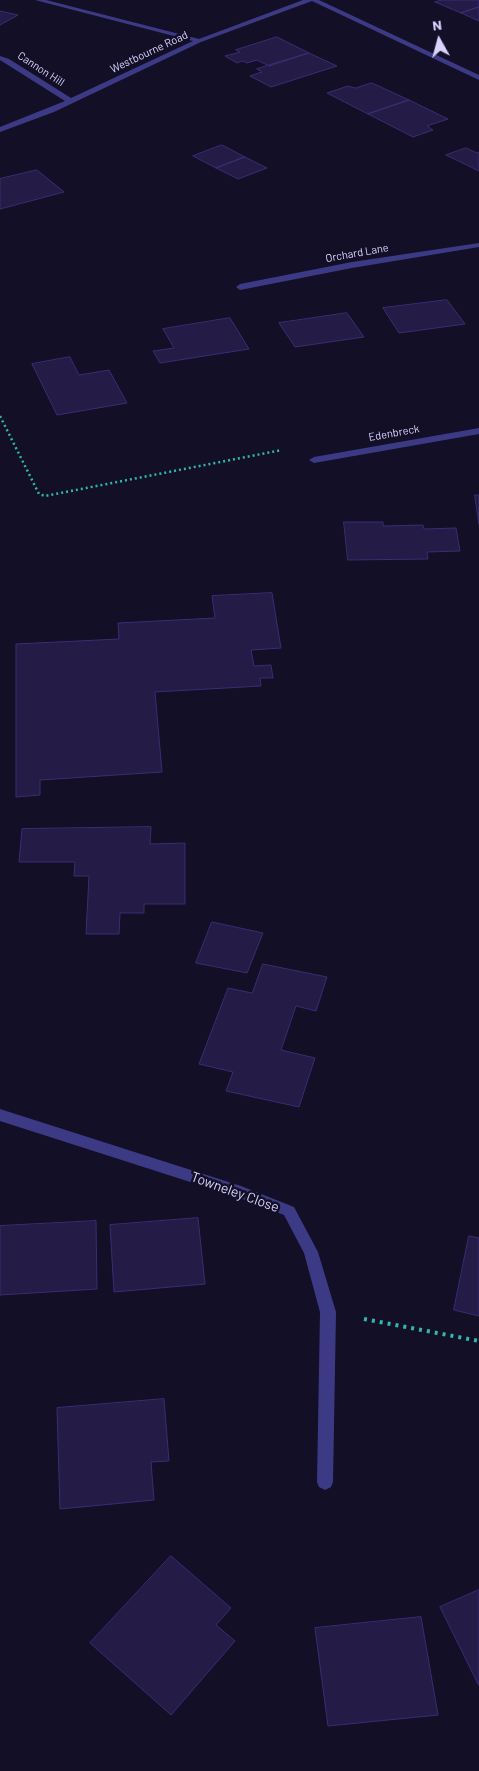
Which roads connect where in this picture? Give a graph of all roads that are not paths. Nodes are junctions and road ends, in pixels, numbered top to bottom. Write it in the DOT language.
graph roads {
  1 [pos="38,0"];
  2 [pos="309,0"];
  3 [pos="314,0"];
  4 [pos="199,41"];
  5 [pos="0,58"];
  6 [pos="479,78"];
  7 [pos="70,101"];
  8 [pos="0,130"];
  9 [pos="479,245"];
  10 [pos="240,287"];
  11 [pos="479,431"];
  12 [pos="314,460"];
  13 [pos="0,1115"];
  14 [pos="325,1482"];
  1 -- 4 [label="street"];
  2 -- 4 [label="street, Westbourne Road"];
  3 -- 6 [label="street"];
  4 -- 7 [label="street, Westbourne Road"];
  5 -- 7 [label="street, Cannon Hill"];
  7 -- 8 [label="street, Westbourne Road"];
  9 -- 10 [label="street, Orchard Lane"];
  11 -- 12 [label="street, Edenbreck"];
  13 -- 14 [label="street, Towneley Close"];
}
